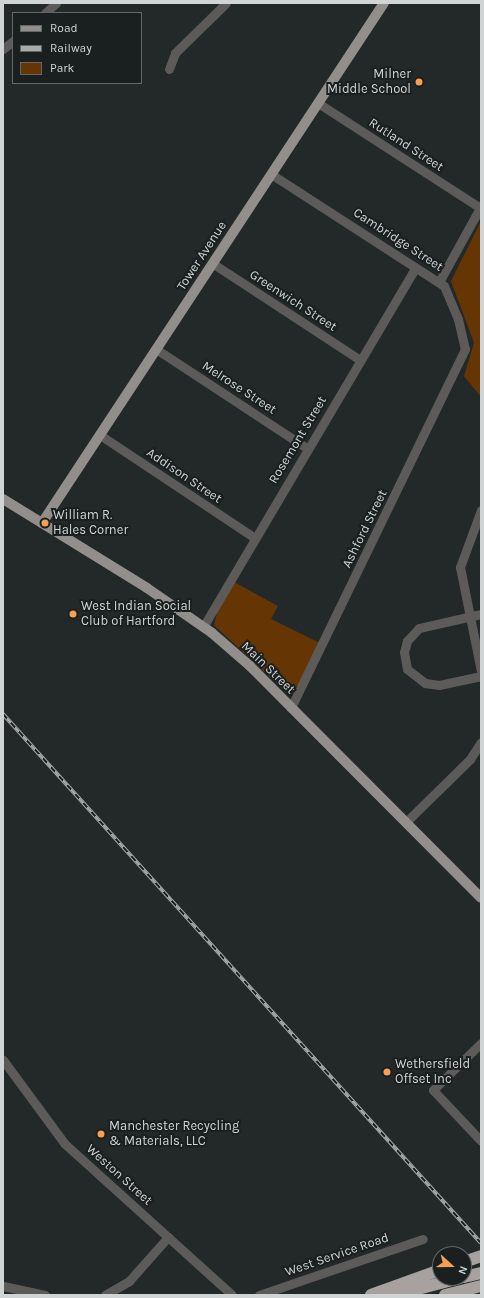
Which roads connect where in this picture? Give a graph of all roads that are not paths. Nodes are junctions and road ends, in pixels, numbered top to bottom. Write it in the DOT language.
graph roads {
  1 [pos="56,3"];
  2 [pos="226,3"];
  3 [pos="384,3"];
  4 [pos="46,12"];
  5 [pos="12,42"];
  6 [pos="3,49"];
  7 [pos="169,69"];
  8 [pos="318,103"];
  9 [pos="271,174"];
  10 [pos="480,207"];
  11 [pos="212,263"];
  12 [pos="415,268"];
  13 [pos="439,282"];
  14 [pos="156,349"];
  15 [pos="360,360"];
  16 [pos="462,360"];
  17 [pos="100,435"];
  18 [pos="308,449"];
  19 [pos="3,499"];
  20 [pos="481,510"];
  21 [pos="42,523"];
  22 [pos="255,538"];
  23 [pos="481,614"];
  24 [pos="469,617"];
  25 [pos="203,627"];
  26 [pos="481,671"];
  27 [pos="481,676"];
  28 [pos="291,708"];
  29 [pos="481,742"];
  30 [pos="406,822"];
  31 [pos="481,898"];
  32 [pos="481,1043"];
  33 [pos="3,1060"];
  34 [pos="481,1141"];
  35 [pos="168,1237"];
  36 [pos="423,1238"];
  37 [pos="432,1273"];
  38 [pos="432,1285"];
  39 [pos="3,1286"];
  40 [pos="481,1286"];
  41 [pos="481,1292"];
  42 [pos="45,1295"];
  43 [pos="105,1295"];
  44 [pos="232,1295"];
  45 [pos="259,1295"];
  46 [pos="371,1295"];
  47 [pos="395,1295"];
  48 [pos="445,1295"];
  49 [pos="471,1295"];
  1 -- 4 [label="street"];
  2 -- 7 [label="street"];
  3 -- 8 [label="main road, Tower Avenue"];
  5 -- 6 [label="street"];
  8 -- 9 [label="main road, Tower Avenue"];
  8 -- 10 [label="street, Rutland Street"];
  9 -- 11 [label="main road, Tower Avenue"];
  9 -- 12 [label="street, Cambridge Street"];
  10 -- 13 [label="street"];
  11 -- 14 [label="main road, Tower Avenue"];
  11 -- 15 [label="street, Greenwich Street"];
  12 -- 13 [label="street, Cambridge Street"];
  12 -- 15 [label="street, Rosemont Street"];
  13 -- 16 [label="street, Cambridge Street"];
  14 -- 17 [label="main road, Tower Avenue"];
  14 -- 18 [label="street, Melrose Street"];
  15 -- 18 [label="street, Rosemont Street"];
  16 -- 28 [label="street, Ashford Street"];
  17 -- 21 [label="main road, Tower Avenue"];
  17 -- 22 [label="street, Addison Street"];
  18 -- 22 [label="street, Rosemont Street"];
  19 -- 21 [label="main road, Main Street"];
  20 -- 24 [label="street"];
  21 -- 25 [label="main road, Main Street"];
  22 -- 25 [label="street, Rosemont Street"];
  23 -- 24 [label="street"];
  24 -- 26 [label="street"];
  24 -- 27 [label="street"];
  25 -- 28 [label="main road, Main Street"];
  28 -- 30 [label="main road, Main Street"];
  29 -- 30 [label="street"];
  30 -- 31 [label="main road, Main Street"];
  32 -- 34 [label="street"];
  33 -- 35 [label="street, Weston Street"];
  35 -- 43 [label="street"];
  35 -- 44 [label="street, Weston Street"];
  36 -- 45 [label="street, West Service Road"];
  37 -- 46 [label="highway"];
  38 -- 47 [label="highway"];
  39 -- 42 [label="street"];
  40 -- 48 [label="highway"];
  41 -- 49 [label="highway"];
}
